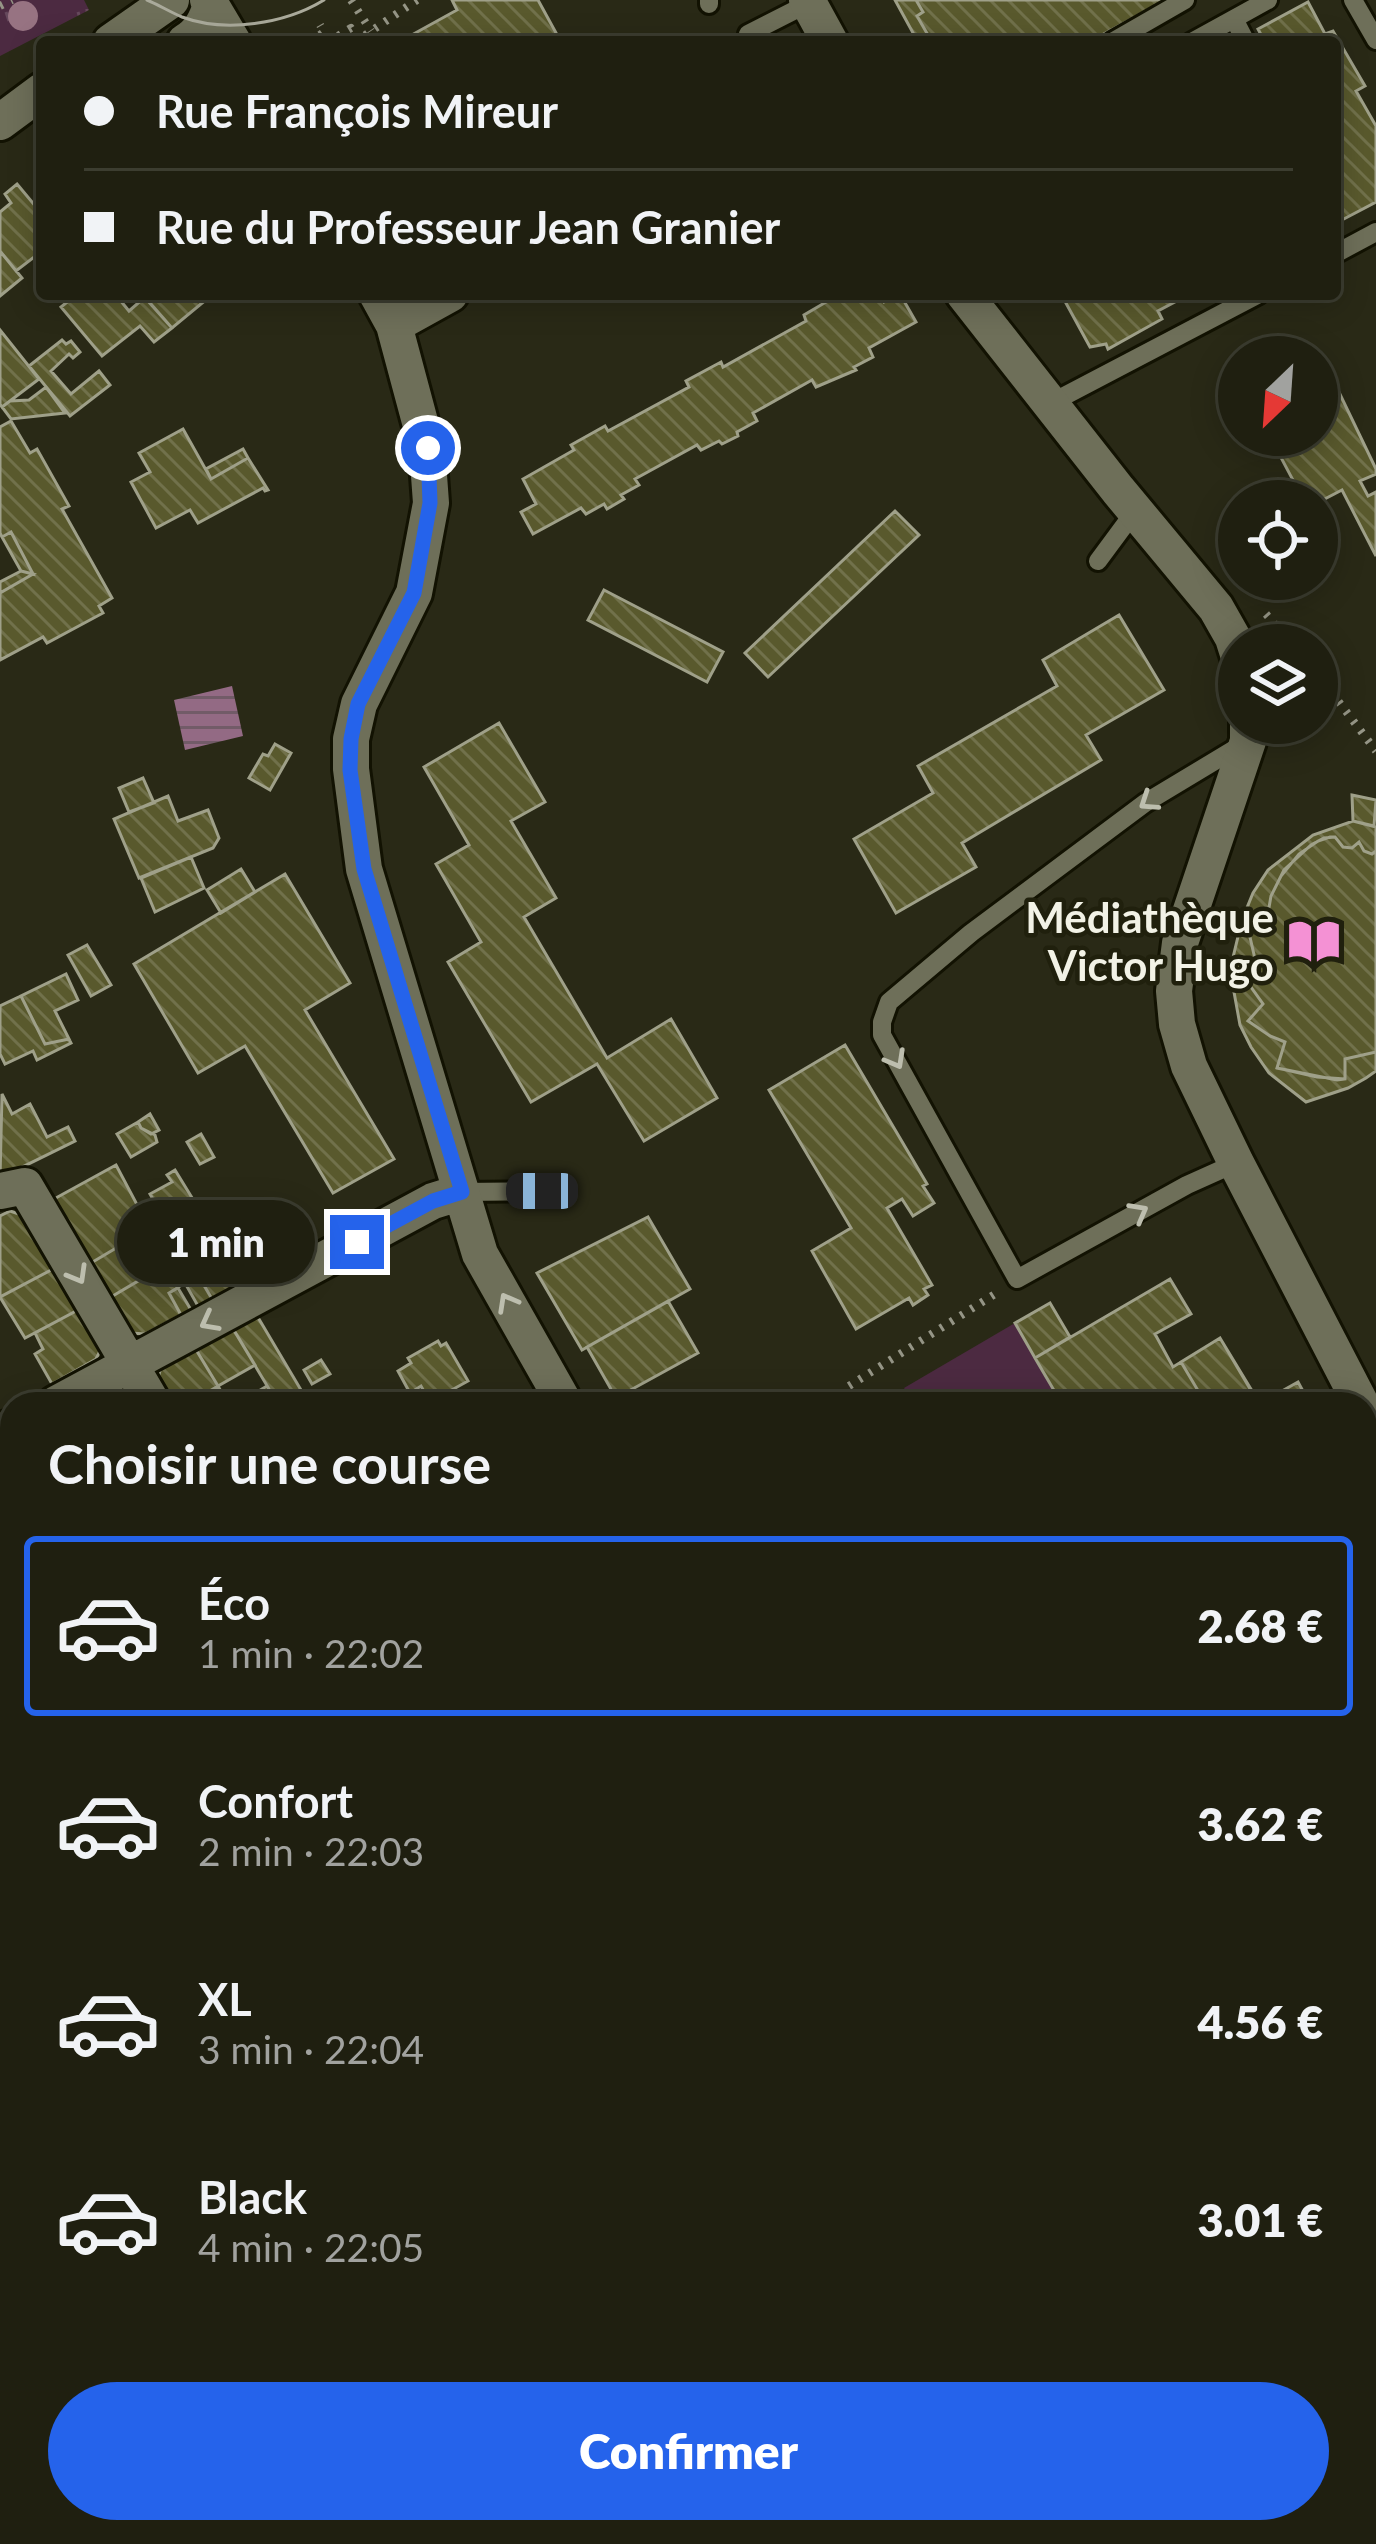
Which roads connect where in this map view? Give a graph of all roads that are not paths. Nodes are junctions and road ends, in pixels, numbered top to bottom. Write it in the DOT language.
graph roads {
  1 [pos="171,0"];
  2 [pos="1185,0"];
  3 [pos="1268,0"];
  4 [pos="1353,0"];
  5 [pos="210,2"];
  6 [pos="1234,19"];
  7 [pos="818,25"];
  8 [pos="748,34"];
  9 [pos="120,36"];
  10 [pos="195,36"];
  11 [pos="230,36"];
  12 [pos="1122,36"];
  13 [pos="1203,36"];
  14 [pos="1243,36"];
  15 [pos="1376,40"];
  16 [pos="36,95"];
  17 [pos="36,120"];
  18 [pos="0,122"];
  19 [pos="0,136"];
  20 [pos="1376,232"];
  21 [pos="1341,251"];
  22 [pos="424,300"];
  23 [pos="969,300"];
  24 [pos="1248,300"];
  25 [pos="386,309"];
  26 [pos="1051,404"];
  27 [pos="1135,511"];
  28 [pos="1098,561"];
  29 [pos="1225,624"];
  30 [pos="1230,744"];
  31 [pos="1244,744"];
  32 [pos="1236,1163"];
  33 [pos="13,1189"];
  34 [pos="542,1191"];
  35 [pos="462,1192"];
  36 [pos="130,1365"];
  37 [pos="79,1392"];
  38 [pos="146,1392"];
  39 [pos="558,1392"];
  40 [pos="1355,1392"];
  1 -- 9 [label="street"];
  2 -- 12 [label="lane"];
  3 -- 6 [label="lane"];
  4 -- 15 [label="lane"];
  5 -- 10 [label="street"];
  5 -- 11 [label="street"];
  6 -- 13 [label="lane"];
  6 -- 14 [label="lane"];
  7 -- 8 [label="lane"];
  16 -- 18 [label="street"];
  17 -- 19 [label="street"];
  20 -- 21 [label="lane"];
  22 -- 25 [label="street"];
  23 -- 26 [label="street"];
  24 -- 26 [label="lane"];
  25 -- 35 [label="street"];
  26 -- 27 [label="street"];
  27 -- 28 [label="lane"];
  27 -- 29 [label="street"];
  30 -- 32 [label="lane, one-way"];
  31 -- 32 [label="street"];
  32 -- 40 [label="street"];
  33 -- 36 [label="street, one-way"];
  34 -- 35 [label="lane"];
  35 -- 36 [label="street, one-way"];
  39 -- 35 [label="street, one-way"];
  36 -- 37 [label="street"];
  36 -- 38 [label="street"];
}
